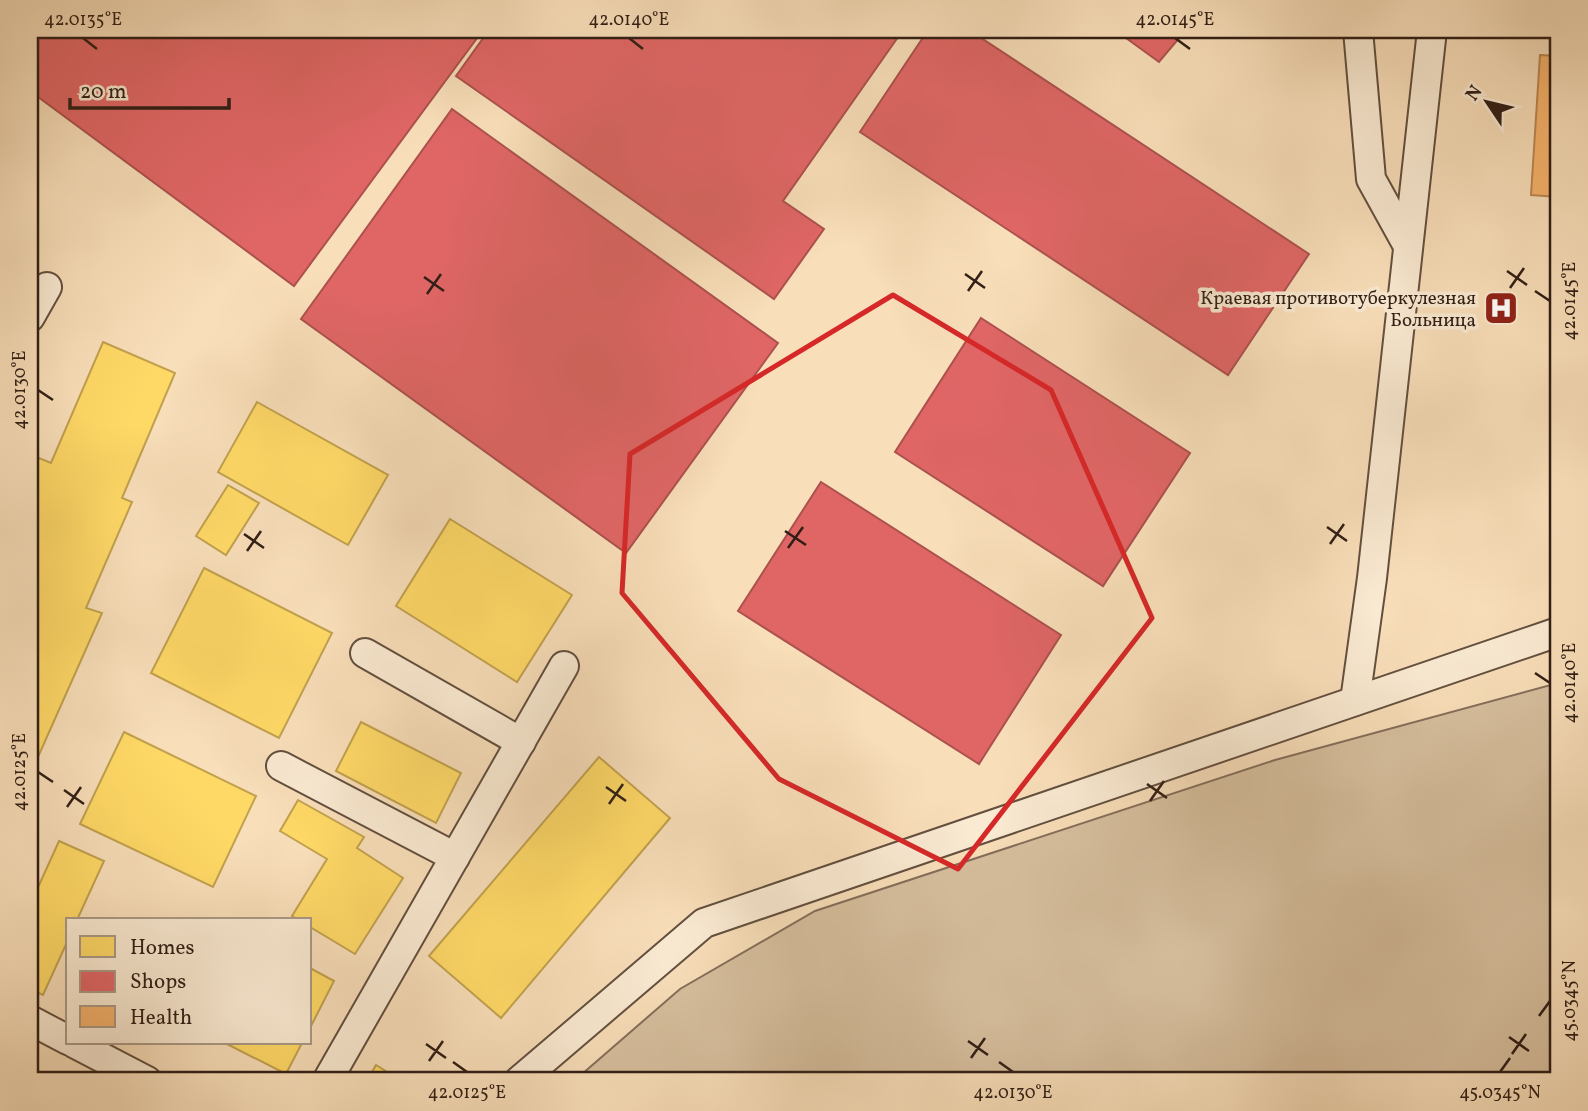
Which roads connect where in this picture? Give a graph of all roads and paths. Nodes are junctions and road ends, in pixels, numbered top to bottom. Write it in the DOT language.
graph roads {
  1 [pos="1358,30"];
  2 [pos="1432,30"];
  3 [pos="1408,246"];
  4 [pos="47,287"];
  5 [pos="30,317"];
  6 [pos="1558,632"];
  7 [pos="365,653"];
  8 [pos="564,666"];
  9 [pos="1355,701"];
  10 [pos="521,742"];
  11 [pos="281,766"];
  12 [pos="455,858"];
  13 [pos="30,1020"];
  14 [pos="66,1039"];
  15 [pos="76,1044"];
  16 [pos="147,1081"];
  17 [pos="327,1081"];
  18 [pos="519,1081"];
  1 -- 3 [label="lane"];
  2 -- 3 [label="lane"];
  3 -- 9 [label="lane"];
  4 -- 5 [label="lane"];
  6 -- 9 [label="lane"];
  7 -- 10 [label="lane"];
  8 -- 10 [label="lane"];
  9 -- 18 [label="lane"];
  10 -- 12 [label="lane"];
  11 -- 12 [label="lane"];
  12 -- 17 [label="lane"];
  13 -- 14 [label="lane"];
  15 -- 16 [label="lane"];
}
